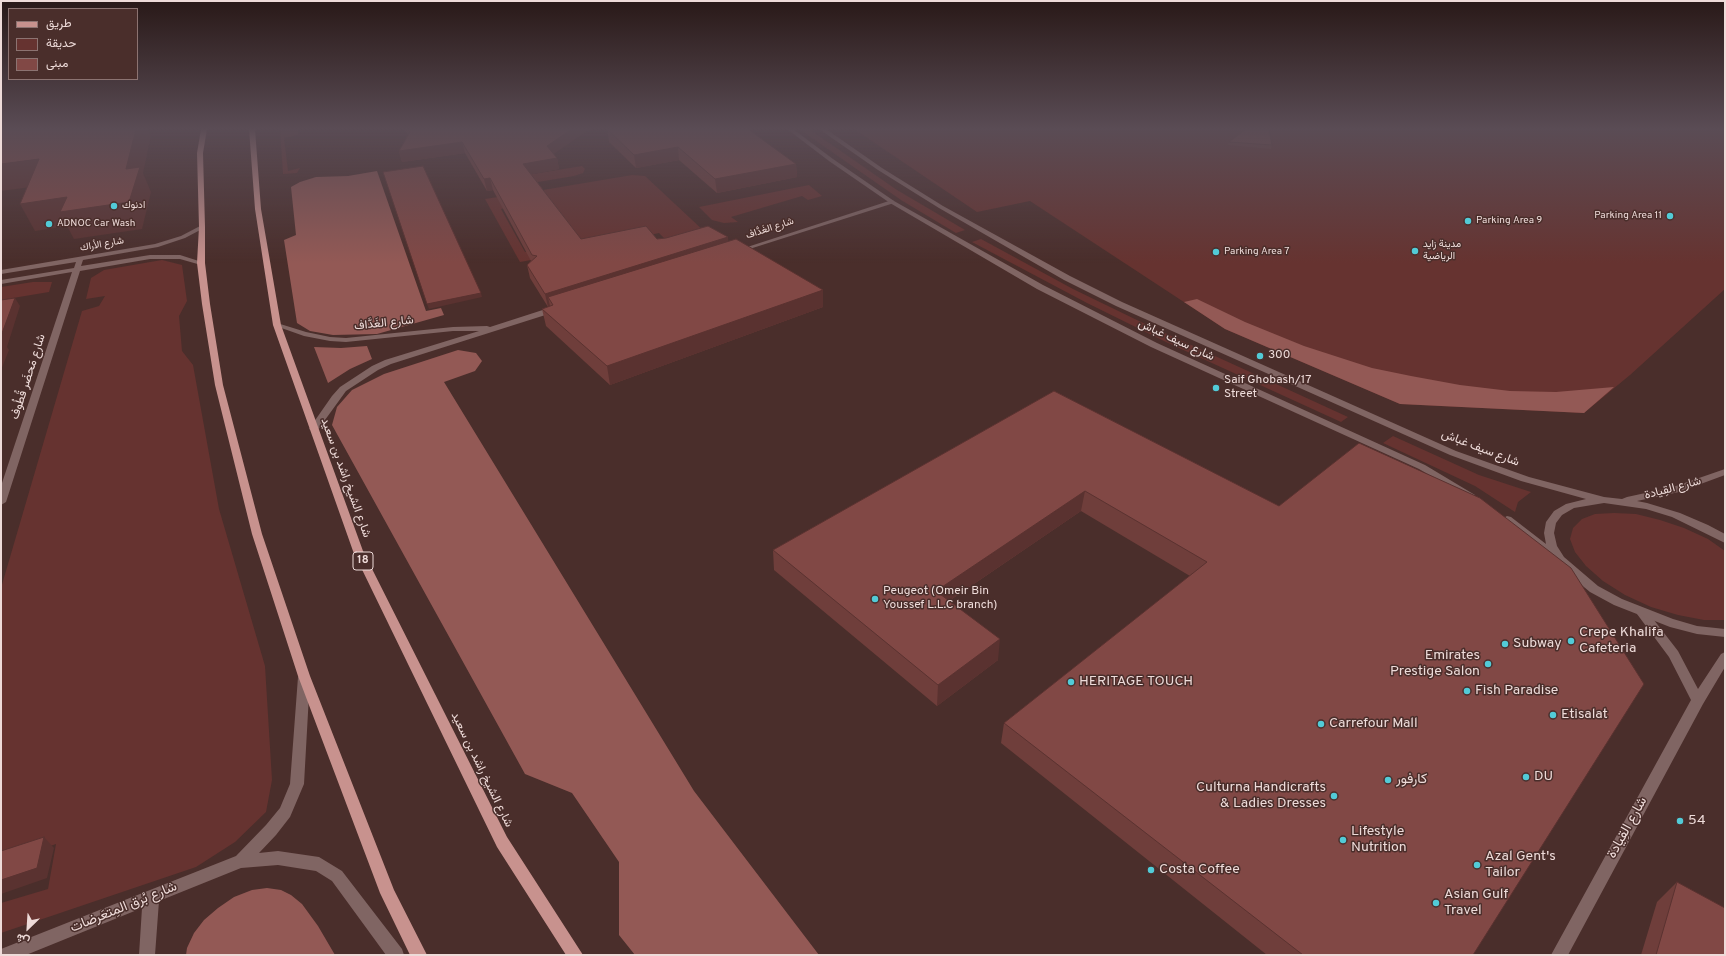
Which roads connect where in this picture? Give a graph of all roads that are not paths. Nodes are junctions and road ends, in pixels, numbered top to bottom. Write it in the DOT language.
graph roads {
  1 [pos="201,174"];
  2 [pos="255,174"];
  3 [pos="850,174"];
  4 [pos="887,174"];
  5 [pos="892,202"];
  6 [pos="202,227"];
  7 [pos="733,252"];
  8 [pos="80,259"];
  9 [pos="201,263"];
  10 [pos="77,269"];
  11 [pos="1,272"];
  12 [pos="1,282"];
  13 [pos="564,307"];
  14 [pos="278,325"];
  15 [pos="495,329"];
  16 [pos="314,429"];
  17 [pos="1725,472"];
  18 [pos="1478,500"];
  19 [pos="1604,500"];
  20 [pos="1,502"];
  21 [pos="1620,502"];
  22 [pos="1501,514"];
  23 [pos="1725,539"];
  24 [pos="1560,560"];
  25 [pos="1643,614"];
  26 [pos="1725,633"];
  27 [pos="1725,657"];
  28 [pos="304,676"];
  29 [pos="1698,700"];
  30 [pos="241,861"];
  31 [pos="151,897"];
  32 [pos="6,955"];
  33 [pos="147,955"];
  34 [pos="396,955"];
  35 [pos="419,955"];
  36 [pos="575,955"];
  37 [pos="1559,955"];
  1 -- 6 [label="main road"];
  2 -- 14 [label="main road, شارع الشيخ راشد بن سعيد / 18"];
  3 -- 5 [label="street, شارع سيف غباش"];
  4 -- 19 [label="street, شارع سيف غباش"];
  5 -- 7 [label="street, شارع الغَدَّاف"];
  5 -- 18 [label="street, شارع سيف غباش"];
  6 -- 8 [label="street, شارع الأراك"];
  6 -- 9 [label="main road"];
  8 -- 10 [label="street, شارع مَحضَر قُطُوف"];
  8 -- 11 [label="street, شارع الأراك"];
  9 -- 10 [label="street, شارع الأراك"];
  9 -- 28 [label="main road"];
  10 -- 12 [label="street, شارع الأراك"];
  10 -- 20 [label="street, شارع مَحضَر قُطُوف"];
  13 -- 15 [label="street, شارع الغَدَّاف"];
  14 -- 15 [label="street, شارع الغَدَّاف"];
  14 -- 16 [label="main road, شارع الشيخ راشد بن سعيد / 18"];
  15 -- 16 [label="street, شارع الغَدَّاف"];
  16 -- 36 [label="main road, شارع الشيخ راشد بن سعيد / 18"];
  17 -- 21 [label="street, شارع القِيادة"];
  19 -- 21 [label="street"];
  19 -- 24 [label="street"];
  21 -- 23 [label="street"];
  22 -- 24 [label="street"];
  24 -- 25 [label="street"];
  25 -- 26 [label="street"];
  25 -- 29 [label="street"];
  27 -- 29 [label="street, شارع القِيادة"];
  28 -- 30 [label="street, شارع بُرق المِتعَرضات"];
  28 -- 35 [label="main road"];
  29 -- 37 [label="street, شارع القِيادة"];
  30 -- 31 [label="street, شارع بُرق المِتعَرضات"];
  30 -- 34 [label="street, شارع بُرق المِتعَرضات"];
  31 -- 32 [label="street, شارع بُرق المِتعَرضات"];
  31 -- 33 [label="street"];
}
